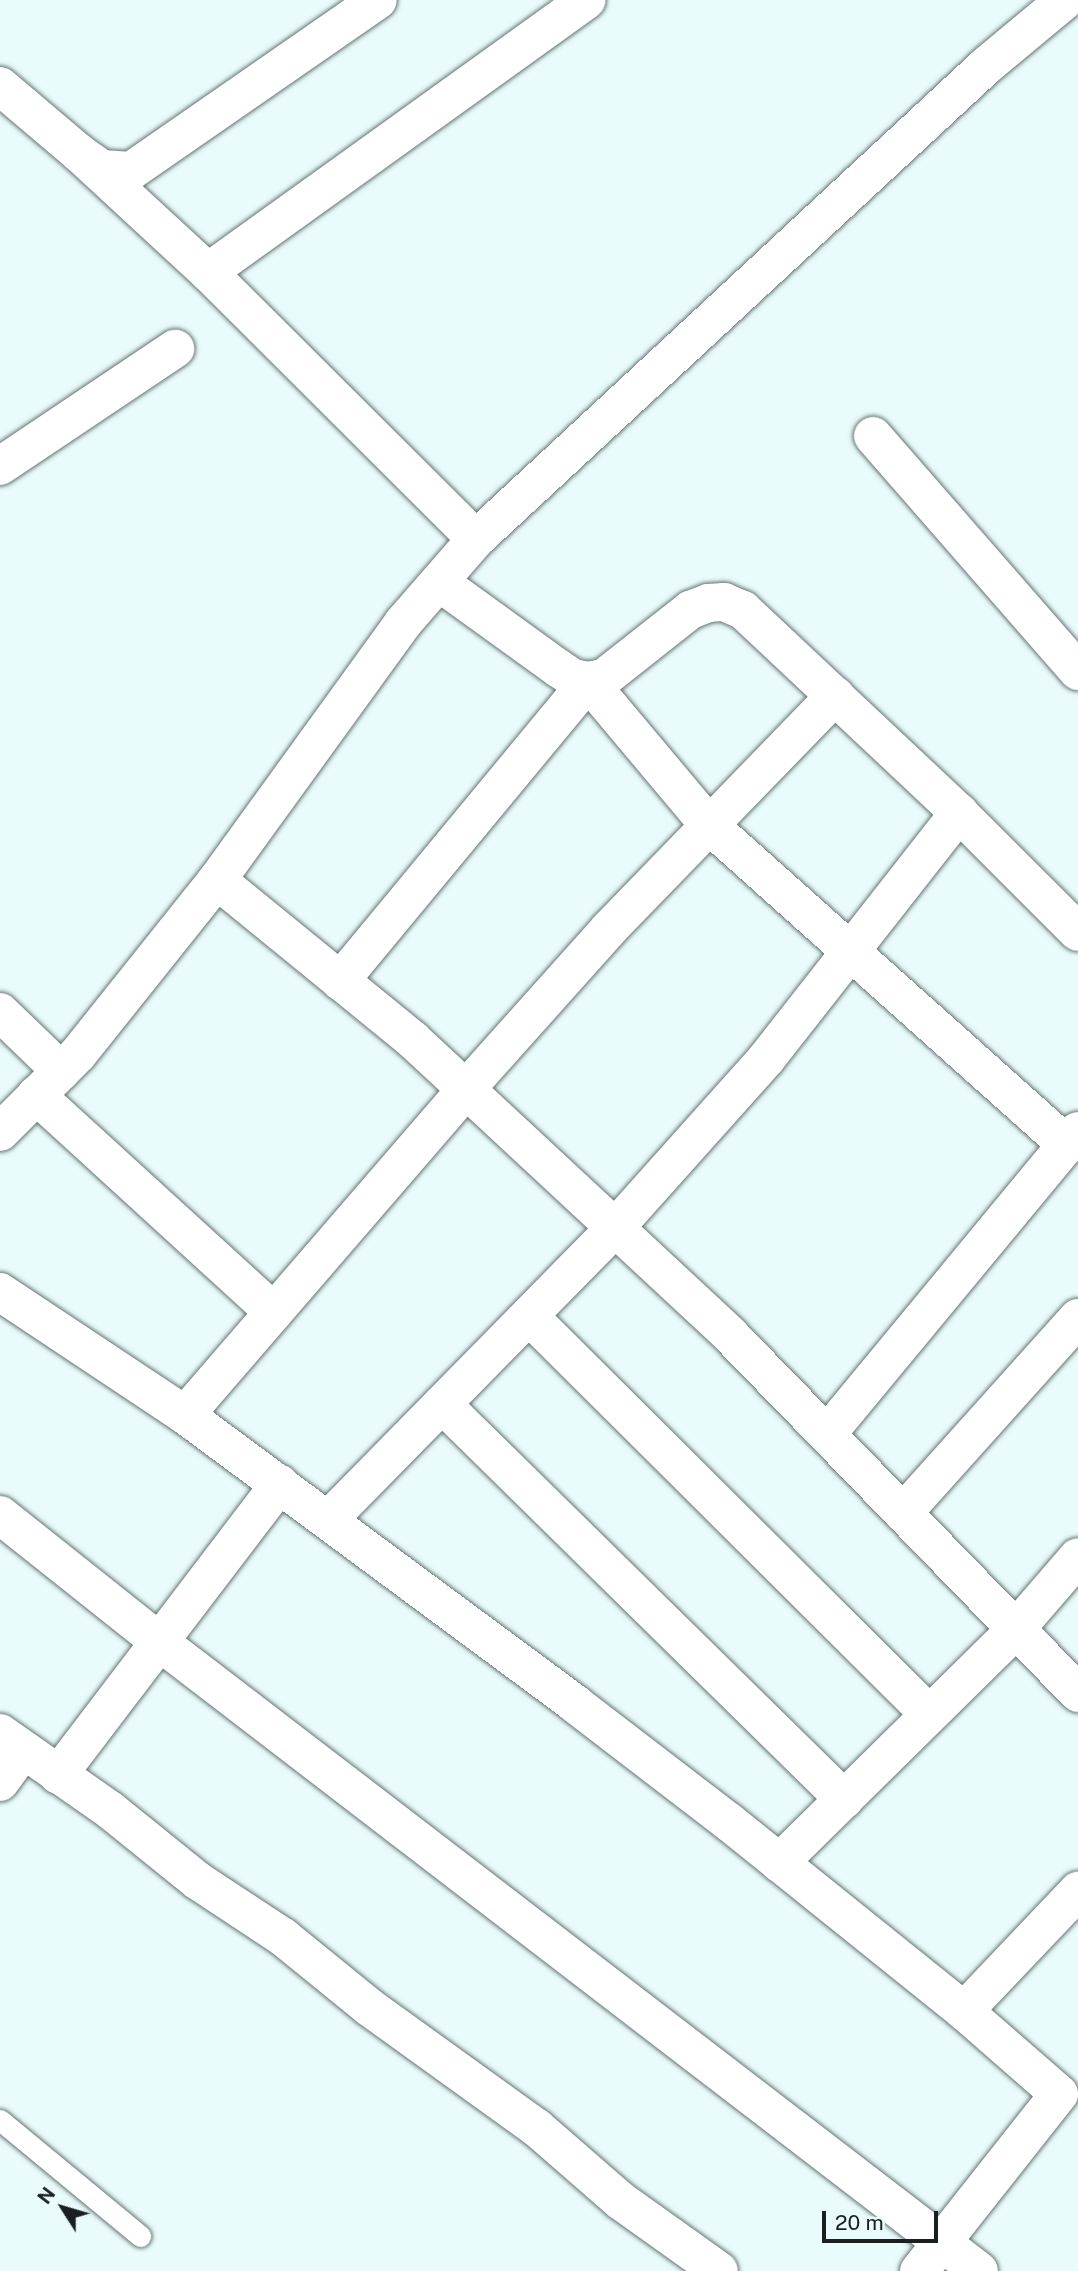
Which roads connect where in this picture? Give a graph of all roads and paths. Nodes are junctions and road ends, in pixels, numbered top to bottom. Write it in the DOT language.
graph roads {
  1 [pos="378,0"];
  2 [pos="586,0"];
  3 [pos="1065,0"];
  4 [pos="0,86"];
  5 [pos="79,153"];
  6 [pos="208,272"];
  7 [pos="175,349"];
  8 [pos="873,436"];
  9 [pos="0,466"];
  10 [pos="477,539"];
  11 [pos="439,582"];
  12 [pos="1078,671"];
  13 [pos="587,681"];
  14 [pos="835,696"];
  15 [pos="959,813"];
  16 [pos="708,824"];
  17 [pos="217,880"];
  18 [pos="1078,932"];
  19 [pos="850,951"];
  20 [pos="340,981"];
  21 [pos="0,1012"];
  22 [pos="49,1083"];
  23 [pos="466,1089"];
  24 [pos="0,1132"];
  25 [pos="1072,1138"];
  26 [pos="615,1228"];
  27 [pos="0,1292"];
  28 [pos="274,1312"];
  29 [pos="529,1316"];
  30 [pos="1078,1318"];
  31 [pos="442,1404"];
  32 [pos="185,1415"];
  33 [pos="827,1434"];
  34 [pos="280,1484"];
  35 [pos="903,1513"];
  36 [pos="0,1516"];
  37 [pos="328,1520"];
  38 [pos="1078,1558"];
  39 [pos="1015,1630"];
  40 [pos="158,1640"];
  41 [pos="1078,1693"];
  42 [pos="929,1714"];
  43 [pos="12,1742"];
  44 [pos="58,1775"];
  45 [pos="0,1782"];
  46 [pos="844,1798"];
  47 [pos="779,1863"];
  48 [pos="1078,1891"];
  49 [pos="964,2011"];
  50 [pos="1068,2103"];
  51 [pos="0,2120"];
  52 [pos="140,2236"];
  53 [pos="943,2242"];
  54 [pos="719,2271"];
  55 [pos="919,2271"];
  56 [pos="979,2271"];
  1 -- 5 [label="street"];
  2 -- 6 [label="street"];
  3 -- 10 [label="street"];
  4 -- 5 [label="street"];
  5 -- 6 [label="street"];
  6 -- 10 [label="street"];
  7 -- 9 [label="street"];
  8 -- 12 [label="street"];
  10 -- 11 [label="street"];
  11 -- 13 [label="street"];
  11 -- 17 [label="street"];
  13 -- 14 [label="street"];
  13 -- 16 [label="street"];
  13 -- 20 [label="street"];
  14 -- 15 [label="street"];
  14 -- 16 [label="street"];
  15 -- 18 [label="street"];
  15 -- 19 [label="street"];
  16 -- 19 [label="street"];
  16 -- 23 [label="street"];
  17 -- 20 [label="street"];
  17 -- 22 [label="street"];
  19 -- 25 [label="street"];
  19 -- 26 [label="street"];
  20 -- 23 [label="street"];
  21 -- 22 [label="street"];
  22 -- 24 [label="street"];
  22 -- 28 [label="street"];
  23 -- 26 [label="street"];
  23 -- 28 [label="street"];
  25 -- 33 [label="street"];
  26 -- 29 [label="street"];
  26 -- 33 [label="street"];
  27 -- 32 [label="street"];
  28 -- 32 [label="street"];
  29 -- 31 [label="street"];
  29 -- 42 [label="street"];
  30 -- 35 [label="street"];
  31 -- 37 [label="street"];
  31 -- 46 [label="street"];
  32 -- 34 [label="street"];
  33 -- 35 [label="street"];
  34 -- 37 [label="street"];
  34 -- 40 [label="street"];
  35 -- 39 [label="street"];
  36 -- 40 [label="street"];
  37 -- 47 [label="street"];
  38 -- 39 [label="street"];
  39 -- 41 [label="street"];
  39 -- 42 [label="street"];
  40 -- 44 [label="street"];
  40 -- 53 [label="street"];
  42 -- 46 [label="street"];
  43 -- 44 [label="street"];
  43 -- 45 [label="street"];
  44 -- 54 [label="street"];
  46 -- 47 [label="street"];
  47 -- 49 [label="street"];
  48 -- 49 [label="street"];
  49 -- 50 [label="street"];
  50 -- 53 [label="street"];
  51 -- 52 [label="lane"];
  53 -- 55 [label="street"];
  53 -- 56 [label="street"];
}
